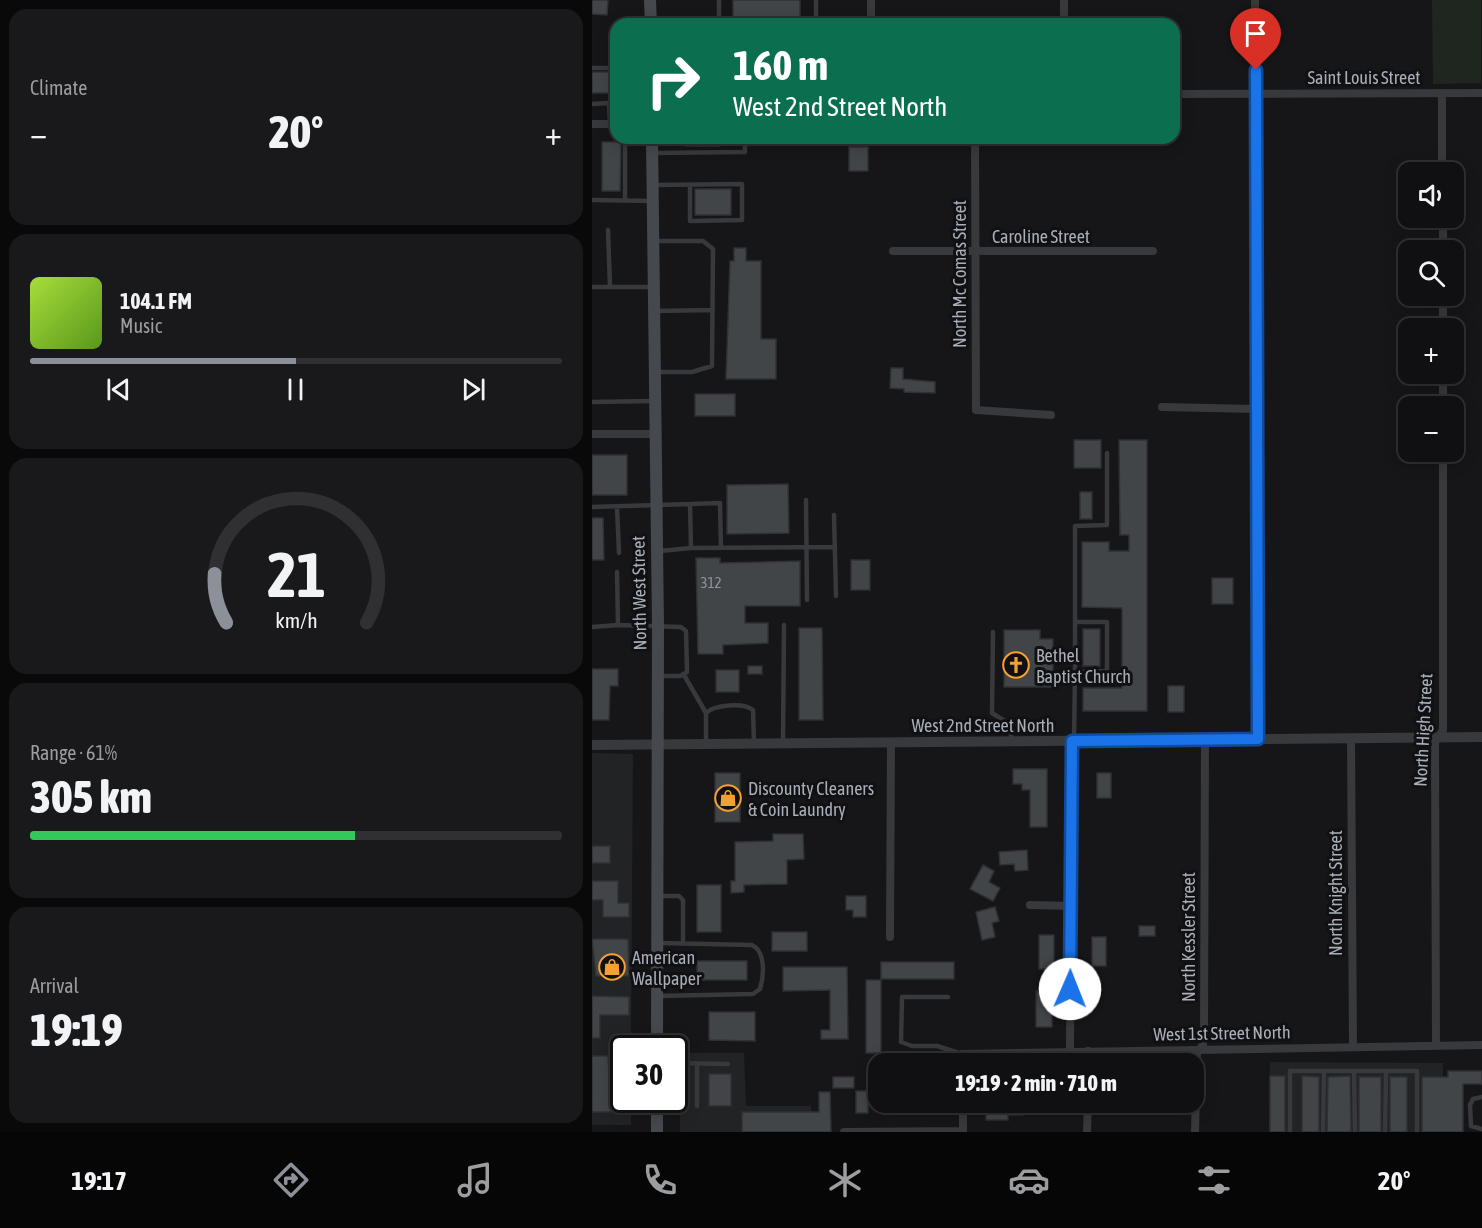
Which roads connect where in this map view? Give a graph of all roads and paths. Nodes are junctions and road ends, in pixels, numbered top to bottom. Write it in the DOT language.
graph roads {
  1 [pos="650,0"];
  2 [pos="719,0"];
  3 [pos="816,0"];
  4 [pos="871,0"];
  5 [pos="1064,0"];
  6 [pos="1255,0"];
  7 [pos="651,18"];
  8 [pos="719,18"];
  9 [pos="816,18"];
  10 [pos="871,18"];
  11 [pos="1064,18"];
  12 [pos="592,68"];
  13 [pos="610,68"];
  14 [pos="1442,93"];
  15 [pos="1482,93"];
  16 [pos="1180,94"];
  17 [pos="1256,94"];
  18 [pos="609,103"];
  19 [pos="592,104"];
  20 [pos="610,108"];
  21 [pos="592,124"];
  22 [pos="610,124"];
  23 [pos="652,144"];
  24 [pos="745,144"];
  25 [pos="975,144"];
  26 [pos="625,146"];
  27 [pos="652,153"];
  28 [pos="1442,162"];
  29 [pos="690,184"];
  30 [pos="653,185"];
  31 [pos="592,200"];
  32 [pos="625,200"];
  33 [pos="653,201"];
  34 [pos="608,230"];
  35 [pos="654,241"];
  36 [pos="893,251"];
  37 [pos="976,252"];
  38 [pos="1153,252"];
  39 [pos="592,287"];
  40 [pos="610,287"];
  41 [pos="654,287"];
  42 [pos="713,310"];
  43 [pos="654,311"];
  44 [pos="655,372"];
  45 [pos="655,401"];
  46 [pos="592,402"];
  47 [pos="1162,407"];
  48 [pos="1256,409"];
  49 [pos="1051,415"];
  50 [pos="592,434"];
  51 [pos="656,434"];
  52 [pos="1107,453"];
  53 [pos="1443,462"];
  54 [pos="806,500"];
  55 [pos="656,504"];
  56 [pos="690,504"];
  57 [pos="592,507"];
  58 [pos="618,507"];
  59 [pos="834,515"];
  60 [pos="721,548"];
  61 [pos="806,548"];
  62 [pos="835,548"];
  63 [pos="691,549"];
  64 [pos="657,551"];
  65 [pos="619,553"];
  66 [pos="617,572"];
  67 [pos="836,596"];
  68 [pos="807,600"];
  69 [pos="1075,622"];
  70 [pos="618,625"];
  71 [pos="784,625"];
  72 [pos="658,626"];
  73 [pos="592,627"];
  74 [pos="992,632"];
  75 [pos="1075,672"];
  76 [pos="684,675"];
  77 [pos="658,676"];
  78 [pos="706,712"];
  79 [pos="1438,737"];
  80 [pos="1482,737"];
  81 [pos="1351,738"];
  82 [pos="1258,739"];
  83 [pos="1205,740"];
  84 [pos="1011,741"];
  85 [pos="1073,741"];
  86 [pos="891,742"];
  87 [pos="754,743"];
  88 [pos="784,743"];
  89 [pos="658,744"];
  90 [pos="706,744"];
  91 [pos="592,745"];
  92 [pos="658,896"];
  93 [pos="1030,905"];
  94 [pos="1071,906"];
  95 [pos="890,937"];
  96 [pos="658,943"];
  97 [pos="684,943"];
  98 [pos="657,996"];
  99 [pos="948,997"];
  100 [pos="657,1035"];
  101 [pos="1482,1045"];
  102 [pos="1436,1046"];
  103 [pos="1353,1047"];
  104 [pos="1199,1049"];
  105 [pos="1070,1051"];
  106 [pos="1088,1051"];
  107 [pos="959,1053"];
  108 [pos="998,1053"];
  109 [pos="688,1064"];
  110 [pos="697,1064"];
  111 [pos="728,1064"];
  112 [pos="1324,1071"];
  113 [pos="1354,1071"];
  114 [pos="1386,1071"];
  115 [pos="1482,1097"];
  116 [pos="697,1106"];
  117 [pos="657,1113"];
  118 [pos="963,1113"];
  119 [pos="1088,1113"];
  120 [pos="1482,1130"];
  121 [pos="963,1131"];
  122 [pos="657,1132"];
  123 [pos="844,1132"];
  124 [pos="1087,1132"];
  125 [pos="1195,1132"];
  126 [pos="1290,1132"];
  127 [pos="1323,1132"];
  128 [pos="1355,1132"];
  129 [pos="1385,1132"];
  130 [pos="1417,1132"];
  1 -- 7 [label="main road"];
  2 -- 8 [label="lane"];
  3 -- 9 [label="lane"];
  4 -- 10 [label="street"];
  5 -- 11 [label="street"];
  6 -- 17 [label="street"];
  12 -- 13 [label="lane"];
  14 -- 15 [label="street, Saint Louis Street"];
  14 -- 17 [label="street, Saint Louis Street"];
  14 -- 28 [label="street"];
  16 -- 17 [label="street, Saint Louis Street"];
  17 -- 48 [label="street"];
  18 -- 19 [label="lane"];
  18 -- 20 [label="lane"];
  21 -- 22 [label="street"];
  23 -- 27 [label="main road, North West Street"];
  24 -- 27 [label="lane"];
  25 -- 37 [label="street, North Mc Comas Street"];
  26 -- 32 [label="lane"];
  27 -- 30 [label="main road, North West Street"];
  29 -- 29 [label="lane"];
  29 -- 30 [label="lane"];
  30 -- 33 [label="main road, North West Street"];
  31 -- 32 [label="lane"];
  32 -- 33 [label="lane"];
  33 -- 35 [label="main road, North West Street"];
  34 -- 40 [label="lane"];
  35 -- 41 [label="main road, North West Street"];
  35 -- 42 [label="lane"];
  36 -- 37 [label="street, Caroline Street"];
  37 -- 38 [label="street, Caroline Street"];
  37 -- 49 [label="street, North Mc Comas Street"];
  39 -- 40 [label="lane"];
  40 -- 41 [label="lane"];
  41 -- 43 [label="main road, North West Street"];
  42 -- 43 [label="lane"];
  42 -- 44 [label="lane"];
  43 -- 44 [label="main road, North West Street"];
  44 -- 45 [label="main road, North West Street"];
  45 -- 46 [label="lane"];
  45 -- 51 [label="main road, North West Street"];
  47 -- 48 [label="street"];
  48 -- 82 [label="street"];
  50 -- 51 [label="street"];
  51 -- 55 [label="main road, North West Street"];
  52 -- 69 [label="lane"];
  53 -- 79 [label="street, North High Street"];
  54 -- 61 [label="lane"];
  55 -- 56 [label="lane"];
  55 -- 58 [label="lane"];
  55 -- 64 [label="main road, North West Street"];
  56 -- 60 [label="lane"];
  56 -- 63 [label="lane"];
  57 -- 58 [label="lane"];
  58 -- 65 [label="lane"];
  59 -- 62 [label="lane"];
  60 -- 61 [label="lane"];
  60 -- 63 [label="lane"];
  61 -- 62 [label="lane"];
  61 -- 68 [label="lane"];
  62 -- 67 [label="lane"];
  63 -- 64 [label="lane"];
  64 -- 72 [label="main road, North West Street"];
  66 -- 70 [label="lane"];
  69 -- 75 [label="lane"];
  69 -- 75 [label="lane"];
  70 -- 72 [label="lane"];
  70 -- 73 [label="lane"];
  71 -- 88 [label="lane"];
  72 -- 76 [label="lane"];
  72 -- 77 [label="main road, North West Street"];
  74 -- 84 [label="lane"];
  75 -- 85 [label="lane"];
  76 -- 77 [label="lane"];
  76 -- 78 [label="lane"];
  77 -- 89 [label="main road, North West Street"];
  78 -- 87 [label="lane"];
  78 -- 90 [label="lane"];
  79 -- 80 [label="street, West 2nd Street North"];
  79 -- 81 [label="street, West 2nd Street North"];
  79 -- 102 [label="street, North High Street"];
  81 -- 82 [label="street, West 2nd Street North"];
  81 -- 103 [label="street, North Knight Street"];
  82 -- 83 [label="street, West 2nd Street North"];
  83 -- 85 [label="street, West 2nd Street North"];
  83 -- 104 [label="street, North Kessler Street"];
  84 -- 85 [label="street, West 2nd Street North"];
  84 -- 86 [label="street, West 2nd Street North"];
  85 -- 94 [label="street"];
  86 -- 88 [label="street, West 2nd Street North"];
  86 -- 95 [label="street"];
  87 -- 88 [label="street, West 2nd Street North"];
  87 -- 90 [label="street, West 2nd Street North"];
  89 -- 90 [label="street, West 2nd Street North"];
  89 -- 91 [label="street, West 2nd Street North"];
  89 -- 92 [label="main road, North West Street"];
  92 -- 96 [label="main road, North West Street"];
  92 -- 97 [label="lane"];
  93 -- 94 [label="street"];
  94 -- 105 [label="street"];
  96 -- 97 [label="lane"];
  96 -- 98 [label="main road, North West Street"];
  97 -- 98 [label="lane"];
  98 -- 100 [label="main road, North West Street"];
  99 -- 107 [label="lane"];
  101 -- 102 [label="street, West 1st Street North"];
  102 -- 103 [label="street, West 1st Street North"];
  103 -- 104 [label="street, West 1st Street North"];
  104 -- 106 [label="street, West 1st Street North"];
  104 -- 125 [label="street, North Kessler Street"];
  105 -- 106 [label="street, West 1st Street North"];
  105 -- 108 [label="street, West 1st Street North"];
  109 -- 110 [label="lane"];
  110 -- 111 [label="lane"];
  110 -- 116 [label="lane"];
  112 -- 113 [label="lane"];
  112 -- 126 [label="lane"];
  112 -- 127 [label="lane"];
  113 -- 114 [label="lane"];
  113 -- 128 [label="lane"];
  114 -- 129 [label="lane"];
  114 -- 130 [label="lane"];
  115 -- 120 [label="lane"];
  117 -- 122 [label="main road"];
  118 -- 121 [label="street"];
  119 -- 124 [label="street"];
  121 -- 123 [label="street"];
}
